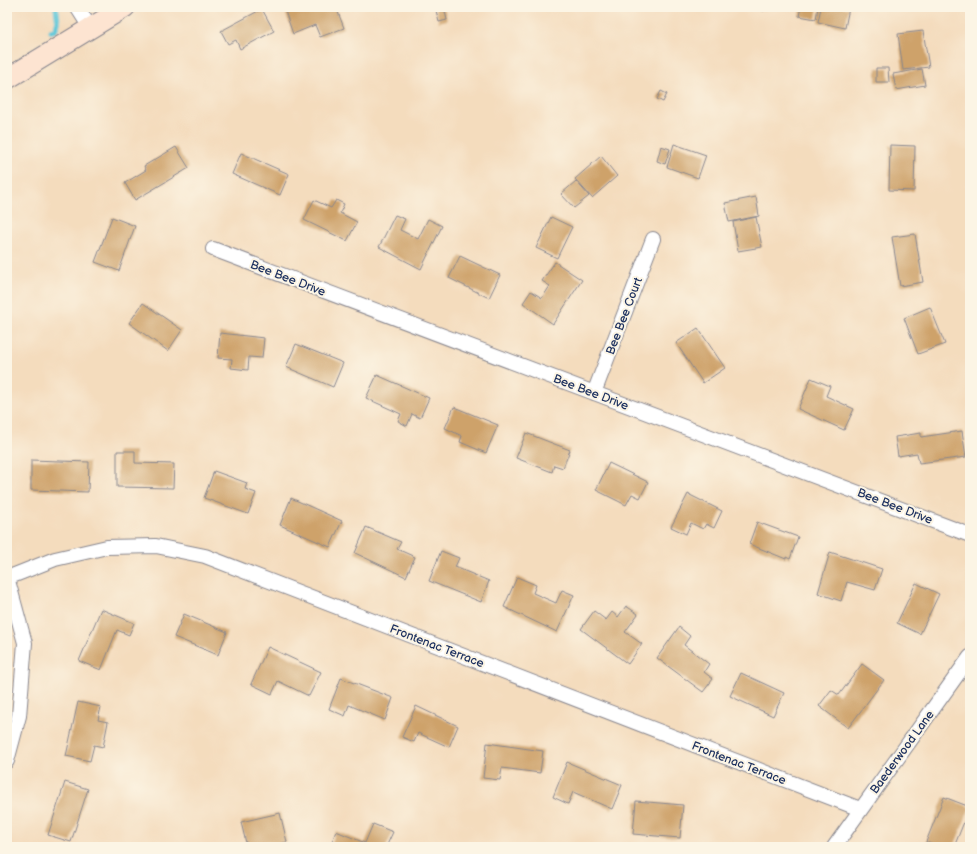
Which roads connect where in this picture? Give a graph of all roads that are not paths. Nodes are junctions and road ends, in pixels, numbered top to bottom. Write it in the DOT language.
graph roads {
  1 [pos="77,7"];
  2 [pos="125,7"];
  3 [pos="91,29"];
  4 [pos="7,79"];
  5 [pos="653,238"];
  6 [pos="213,250"];
  7 [pos="594,393"];
  8 [pos="970,534"];
  9 [pos="7,578"];
  10 [pos="970,658"];
  11 [pos="7,761"];
  12 [pos="860,810"];
  13 [pos="834,847"];
  1 -- 3 [label="street"];
  2 -- 3 [label="main road"];
  3 -- 4 [label="main road"];
  5 -- 7 [label="street, Bee Bee Court"];
  6 -- 7 [label="street, Bee Bee Drive"];
  7 -- 8 [label="street, Bee Bee Drive"];
  9 -- 11 [label="street"];
  9 -- 12 [label="street, Frontenac Terrace"];
  10 -- 12 [label="street, Baederwood Lane"];
  12 -- 13 [label="street, Baederwood Lane"];
}
